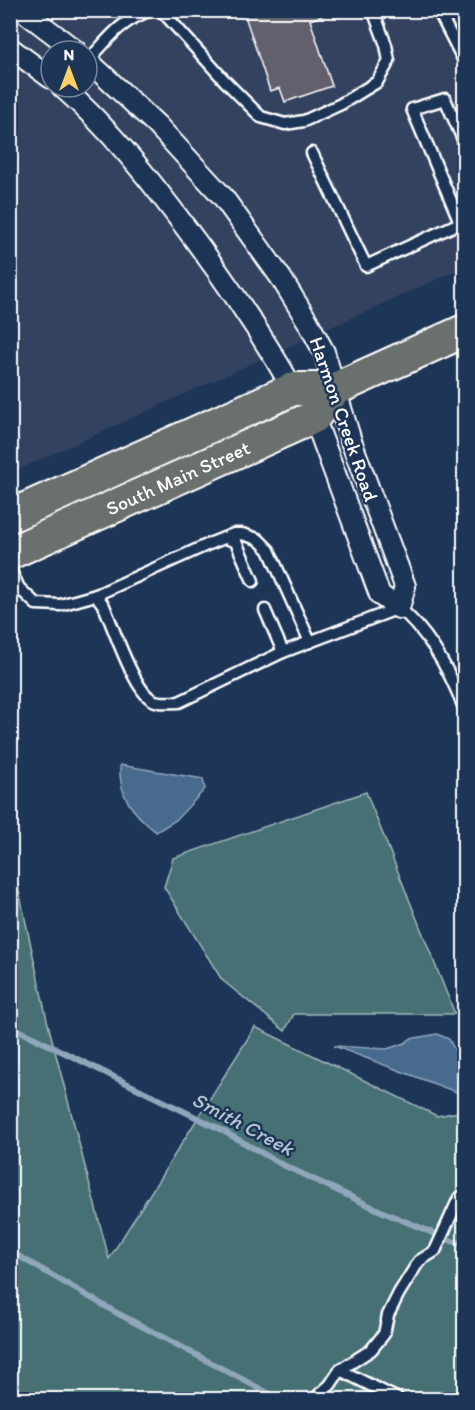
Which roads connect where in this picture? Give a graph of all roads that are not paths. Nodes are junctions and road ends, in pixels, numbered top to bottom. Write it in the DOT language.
graph roads {
  1 [pos="22,10"];
  2 [pos="151,10"];
  3 [pos="161,10"];
  4 [pos="373,10"];
  5 [pos="438,10"];
  6 [pos="60,39"];
  7 [pos="99,44"];
  8 [pos="10,48"];
  9 [pos="465,61"];
  10 [pos="39,69"];
  11 [pos="99,71"];
  12 [pos="76,99"];
  13 [pos="465,142"];
  14 [pos="312,153"];
  15 [pos="463,222"];
  16 [pos="465,331"];
  17 [pos="293,389"];
  18 [pos="335,389"];
  19 [pos="314,417"];
  20 [pos="10,516"];
  21 [pos="226,537"];
  22 [pos="10,554"];
  23 [pos="10,569"];
  24 [pos="253,581"];
  25 [pos="96,595"];
  26 [pos="399,608"];
  27 [pos="265,610"];
  28 [pos="310,642"];
  29 [pos="283,652"];
  30 [pos="465,708"];
  31 [pos="465,1196"];
  32 [pos="340,1370"];
  33 [pos="314,1398"];
  34 [pos="400,1400"];
  1 -- 6 [label="street, Harmon Creek Road"];
  2 -- 7 [label="lane"];
  3 -- 4 [label="lane"];
  5 -- 9 [label="lane"];
  8 -- 10 [label="street"];
  11 -- 18 [label="street, Harmon Creek Road"];
  12 -- 17 [label="street, Harmon Creek Road"];
  13 -- 15 [label="lane"];
  14 -- 15 [label="lane"];
  16 -- 18 [label="main road, South Main Street"];
  17 -- 18 [label="main road, South Main Street"];
  17 -- 20 [label="main road, South Main Street"];
  18 -- 19 [label="main road, South Main Street"];
  18 -- 26 [label="street, Harmon Creek Road"];
  19 -- 22 [label="main road, South Main Street"];
  19 -- 26 [label="street, Harmon Creek Road"];
  21 -- 24 [label="lane"];
  21 -- 25 [label="lane"];
  21 -- 28 [label="lane"];
  23 -- 25 [label="lane"];
  25 -- 29 [label="lane"];
  26 -- 28 [label="lane"];
  26 -- 30 [label="lane"];
  27 -- 29 [label="lane"];
  28 -- 29 [label="lane"];
  31 -- 32 [label="lane"];
  32 -- 33 [label="lane"];
  32 -- 34 [label="lane"];
}
